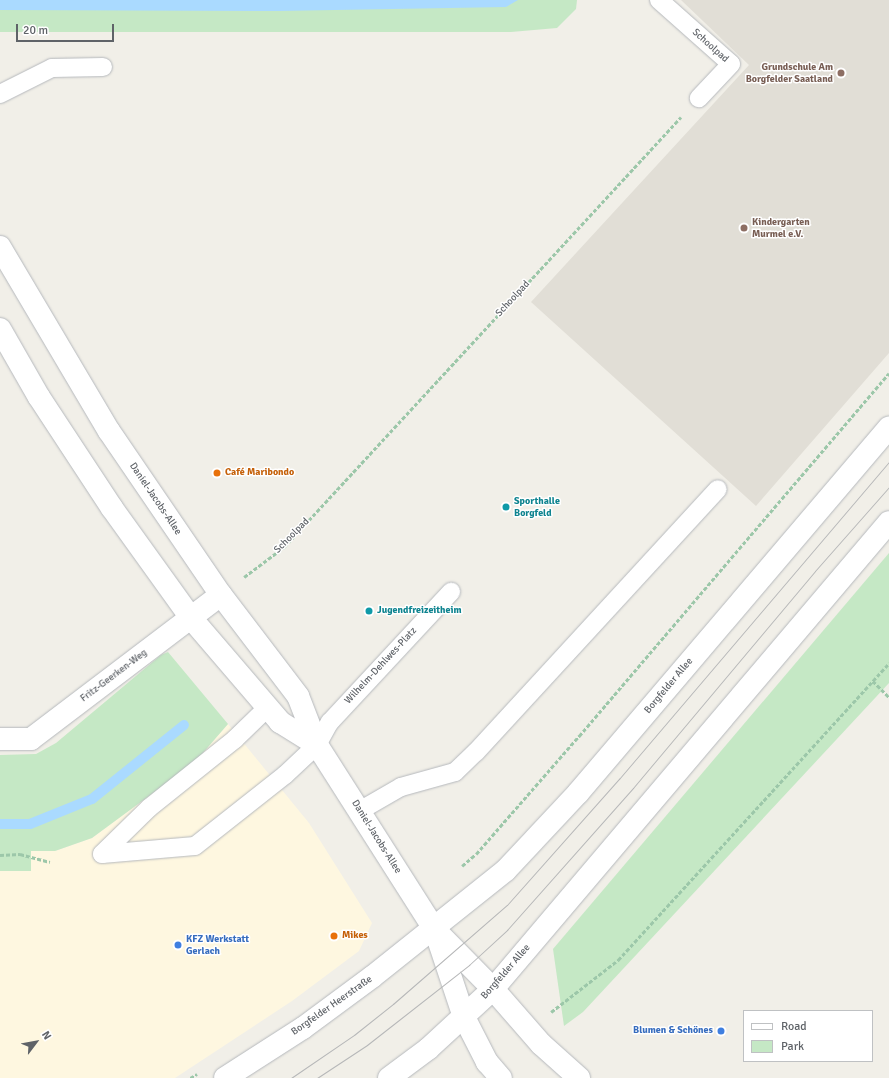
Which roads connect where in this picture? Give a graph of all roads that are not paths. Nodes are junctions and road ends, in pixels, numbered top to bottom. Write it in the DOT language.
graph roads {
  1 [pos="659,0"];
  2 [pos="103,67"];
  3 [pos="0,94"];
  4 [pos="699,98"];
  5 [pos="0,247"];
  6 [pos="0,329"];
  7 [pos="889,428"];
  8 [pos="718,488"];
  9 [pos="889,522"];
  10 [pos="451,592"];
  11 [pos="221,595"];
  12 [pos="190,618"];
  13 [pos="267,708"];
  14 [pos="0,739"];
  15 [pos="317,745"];
  16 [pos="361,810"];
  17 [pos="435,930"];
  18 [pos="494,989"];
  19 [pos="464,1017"];
  20 [pos="225,1078"];
  21 [pos="389,1078"];
  22 [pos="501,1078"];
  23 [pos="579,1078"];
  1 -- 4 [label="lane, Schoolpad"];
  2 -- 3 [label="lane"];
  5 -- 11 [label="main road, Daniel-Jacobs-Allee"];
  6 -- 12 [label="main road, Daniel-Jacobs-Allee"];
  7 -- 17 [label="main road, Borgfelder Allee"];
  8 -- 16 [label="lane"];
  9 -- 18 [label="main road, Borgfelder Allee"];
  10 -- 15 [label="lane, Wilhelm-Dehlwes-Platz"];
  11 -- 12 [label="main road, Fritz-Geerken-Weg"];
  11 -- 15 [label="main road, Daniel-Jacobs-Allee"];
  12 -- 13 [label="main road, Daniel-Jacobs-Allee"];
  12 -- 14 [label="main road, Fritz-Geerken-Weg"];
  13 -- 15 [label="main road, Daniel-Jacobs-Allee"];
  13 -- 15 [label="lane, Wilhelm-Dehlwes-Platz"];
  15 -- 16 [label="main road, Daniel-Jacobs-Allee"];
  16 -- 17 [label="main road, Daniel-Jacobs-Allee"];
  17 -- 18 [label="main road"];
  17 -- 19 [label="main road"];
  17 -- 20 [label="main road, Borgfelder Heerstraße"];
  18 -- 19 [label="main road, Borgfelder Allee"];
  18 -- 23 [label="main road"];
  19 -- 21 [label="main road"];
  19 -- 22 [label="main road"];
}
